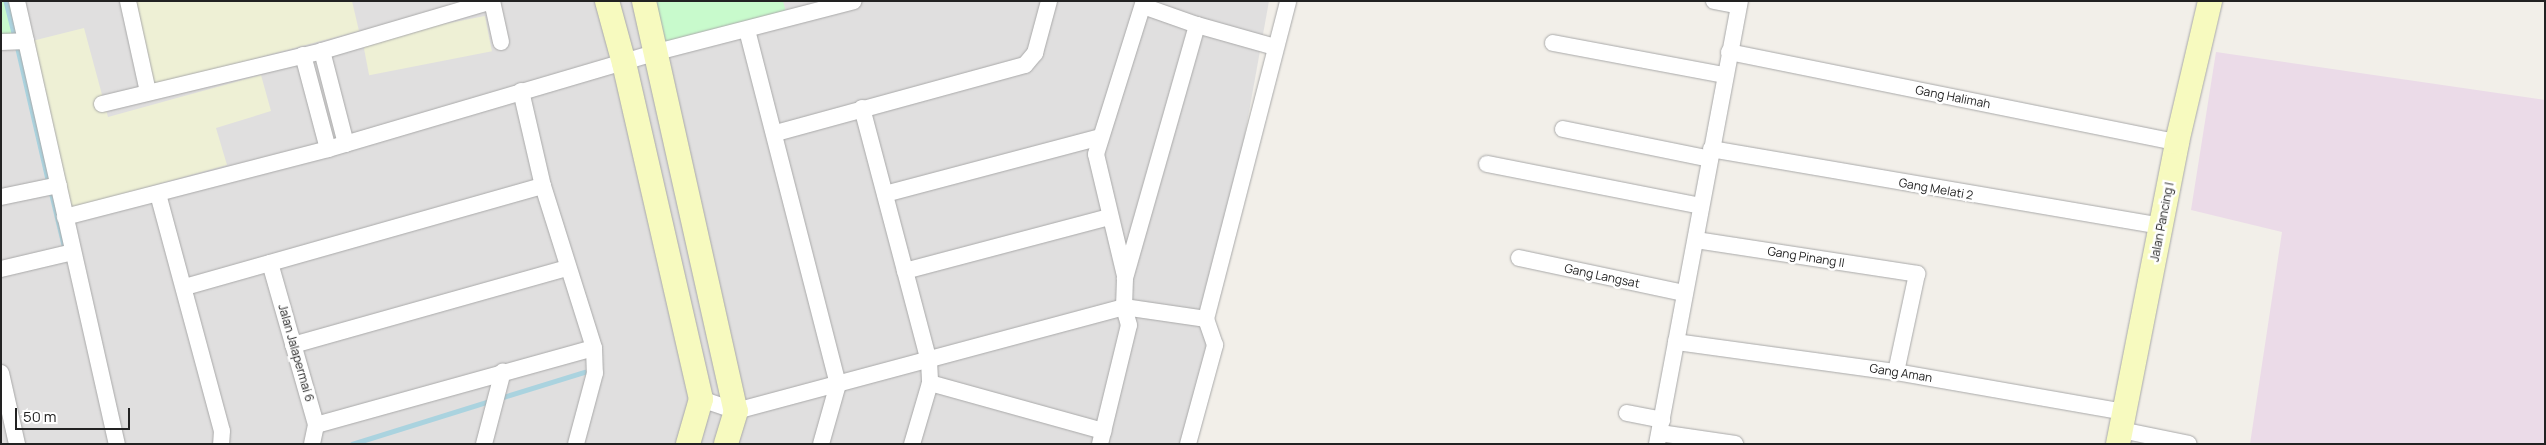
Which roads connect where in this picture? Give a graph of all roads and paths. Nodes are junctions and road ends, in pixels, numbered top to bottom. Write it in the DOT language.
graph roads {
  1 [pos="17,1"];
  2 [pos="128,1"];
  3 [pos="492,1"];
  4 [pos="607,1"];
  5 [pos="644,1"];
  6 [pos="854,1"];
  7 [pos="1049,1"];
  8 [pos="1288,1"];
  9 [pos="1714,1"];
  10 [pos="2210,1"];
  11 [pos="1143,4"];
  12 [pos="1740,4"];
  13 [pos="1196,25"];
  14 [pos="747,30"];
  15 [pos="15,42"];
  16 [pos="501,42"];
  17 [pos="1553,43"];
  18 [pos="1275,47"];
  19 [pos="322,51"];
  20 [pos="657,52"];
  21 [pos="1729,52"];
  22 [pos="303,55"];
  23 [pos="624,63"];
  24 [pos="1724,75"];
  25 [pos="521,91"];
  26 [pos="148,92"];
  27 [pos="102,104"];
  28 [pos="862,108"];
  29 [pos="1563,129"];
  30 [pos="776,133"];
  31 [pos="1100,137"];
  32 [pos="2177,142"];
  33 [pos="346,144"];
  34 [pos="328,149"];
  35 [pos="1711,154"];
  36 [pos="1487,164"];
  37 [pos="53,186"];
  38 [pos="543,186"];
  39 [pos="158,194"];
  40 [pos="884,194"];
  41 [pos="1,197"];
  42 [pos="1702,206"];
  43 [pos="66,217"];
  44 [pos="1110,217"];
  45 [pos="2161,226"];
  46 [pos="1696,240"];
  47 [pos="68,253"];
  48 [pos="1519,258"];
  49 [pos="270,263"];
  50 [pos="567,268"];
  51 [pos="1,269"];
  52 [pos="905,271"];
  53 [pos="1126,278"];
  54 [pos="185,287"];
  55 [pos="1684,294"];
  56 [pos="1124,307"];
  57 [pos="1206,319"];
  58 [pos="1676,342"];
  59 [pos="293,345"];
  60 [pos="594,348"];
  61 [pos="929,361"];
  62 [pos="503,371"];
  63 [pos="1896,372"];
  64 [pos="1,373"];
  65 [pos="930,383"];
  66 [pos="838,384"];
  67 [pos="701,399"];
  68 [pos="736,411"];
  69 [pos="1627,413"];
  70 [pos="316,425"];
  71 [pos="2121,429"];
  72 [pos="1660,432"];
  73 [pos="1102,437"];
  74 [pos="116,439"];
  75 [pos="17,444"];
  76 [pos="221,444"];
  77 [pos="312,444"];
  78 [pos="484,444"];
  79 [pos="576,444"];
  80 [pos="688,444"];
  81 [pos="726,444"];
  82 [pos="821,444"];
  83 [pos="912,444"];
  84 [pos="1188,444"];
  85 [pos="1735,444"];
  86 [pos="2189,444"];
  1 -- 15 [label="street"];
  2 -- 26 [label="street"];
  3 -- 16 [label="street"];
  3 -- 19 [label="street"];
  4 -- 23 [label="street"];
  5 -- 20 [label="street"];
  6 -- 14 [label="street"];
  7 -- 28 [label="street"];
  8 -- 18 [label="street"];
  9 -- 12 [label="street"];
  10 -- 32 [label="street, Jalan Pancing I"];
  11 -- 13 [label="street"];
  11 -- 31 [label="street"];
  12 -- 21 [label="street"];
  13 -- 18 [label="street"];
  13 -- 53 [label="street"];
  14 -- 20 [label="street"];
  14 -- 30 [label="street"];
  15 -- 37 [label="street"];
  17 -- 24 [label="street"];
  18 -- 57 [label="street"];
  19 -- 22 [label="street"];
  19 -- 33 [label="street"];
  20 -- 23 [label="street"];
  20 -- 68 [label="street"];
  21 -- 24 [label="street"];
  21 -- 32 [label="street, Gang Halimah"];
  22 -- 26 [label="street"];
  22 -- 34 [label="street"];
  23 -- 25 [label="street"];
  23 -- 67 [label="street"];
  24 -- 35 [label="street"];
  25 -- 33 [label="street"];
  25 -- 38 [label="street"];
  26 -- 27 [label="street"];
  28 -- 30 [label="street"];
  28 -- 40 [label="street"];
  29 -- 35 [label="street, Gang Melati 2"];
  30 -- 66 [label="street"];
  31 -- 40 [label="street"];
  31 -- 44 [label="street"];
  32 -- 45 [label="street, Jalan Pancing I"];
  33 -- 34 [label="street"];
  34 -- 39 [label="street"];
  35 -- 42 [label="street"];
  35 -- 45 [label="street, Gang Melati 2"];
  36 -- 42 [label="street"];
  37 -- 41 [label="street"];
  37 -- 43 [label="street"];
  38 -- 49 [label="street"];
  38 -- 50 [label="street"];
  39 -- 43 [label="street"];
  39 -- 54 [label="street"];
  40 -- 52 [label="street"];
  42 -- 46 [label="street"];
  43 -- 47 [label="street"];
  44 -- 52 [label="street"];
  44 -- 53 [label="street"];
  45 -- 71 [label="street, Jalan Pancing I"];
  46 -- 55 [label="street"];
  46 -- 63 [label="street, Gang Pinang II"];
  47 -- 51 [label="street"];
  47 -- 74 [label="street"];
  48 -- 55 [label="street, Gang Langsat"];
  49 -- 54 [label="street"];
  49 -- 59 [label="street, Jalan Jalapermai 6"];
  50 -- 59 [label="street"];
  50 -- 60 [label="street"];
  52 -- 61 [label="street"];
  53 -- 56 [label="street"];
  54 -- 76 [label="street"];
  55 -- 58 [label="street"];
  56 -- 57 [label="street"];
  56 -- 61 [label="street"];
  56 -- 73 [label="street"];
  57 -- 84 [label="street"];
  58 -- 63 [label="street, Gang Aman"];
  58 -- 72 [label="street"];
  59 -- 70 [label="street, Jalan Jalapermai 6"];
  60 -- 62 [label="street"];
  60 -- 79 [label="street"];
  61 -- 65 [label="street"];
  61 -- 66 [label="street"];
  62 -- 70 [label="street"];
  62 -- 78 [label="street"];
  63 -- 71 [label="street, Gang Aman"];
  64 -- 75 [label="street"];
  65 -- 73 [label="street"];
  65 -- 83 [label="street"];
  66 -- 68 [label="street"];
  66 -- 82 [label="street"];
  67 -- 68 [label="street"];
  67 -- 80 [label="street"];
  68 -- 81 [label="street"];
  69 -- 72 [label="street"];
  70 -- 77 [label="street, Jalan Jalapermai 6"];
  71 -- 86 [label="street, Gang Aman"];
  72 -- 85 [label="street"];
}
